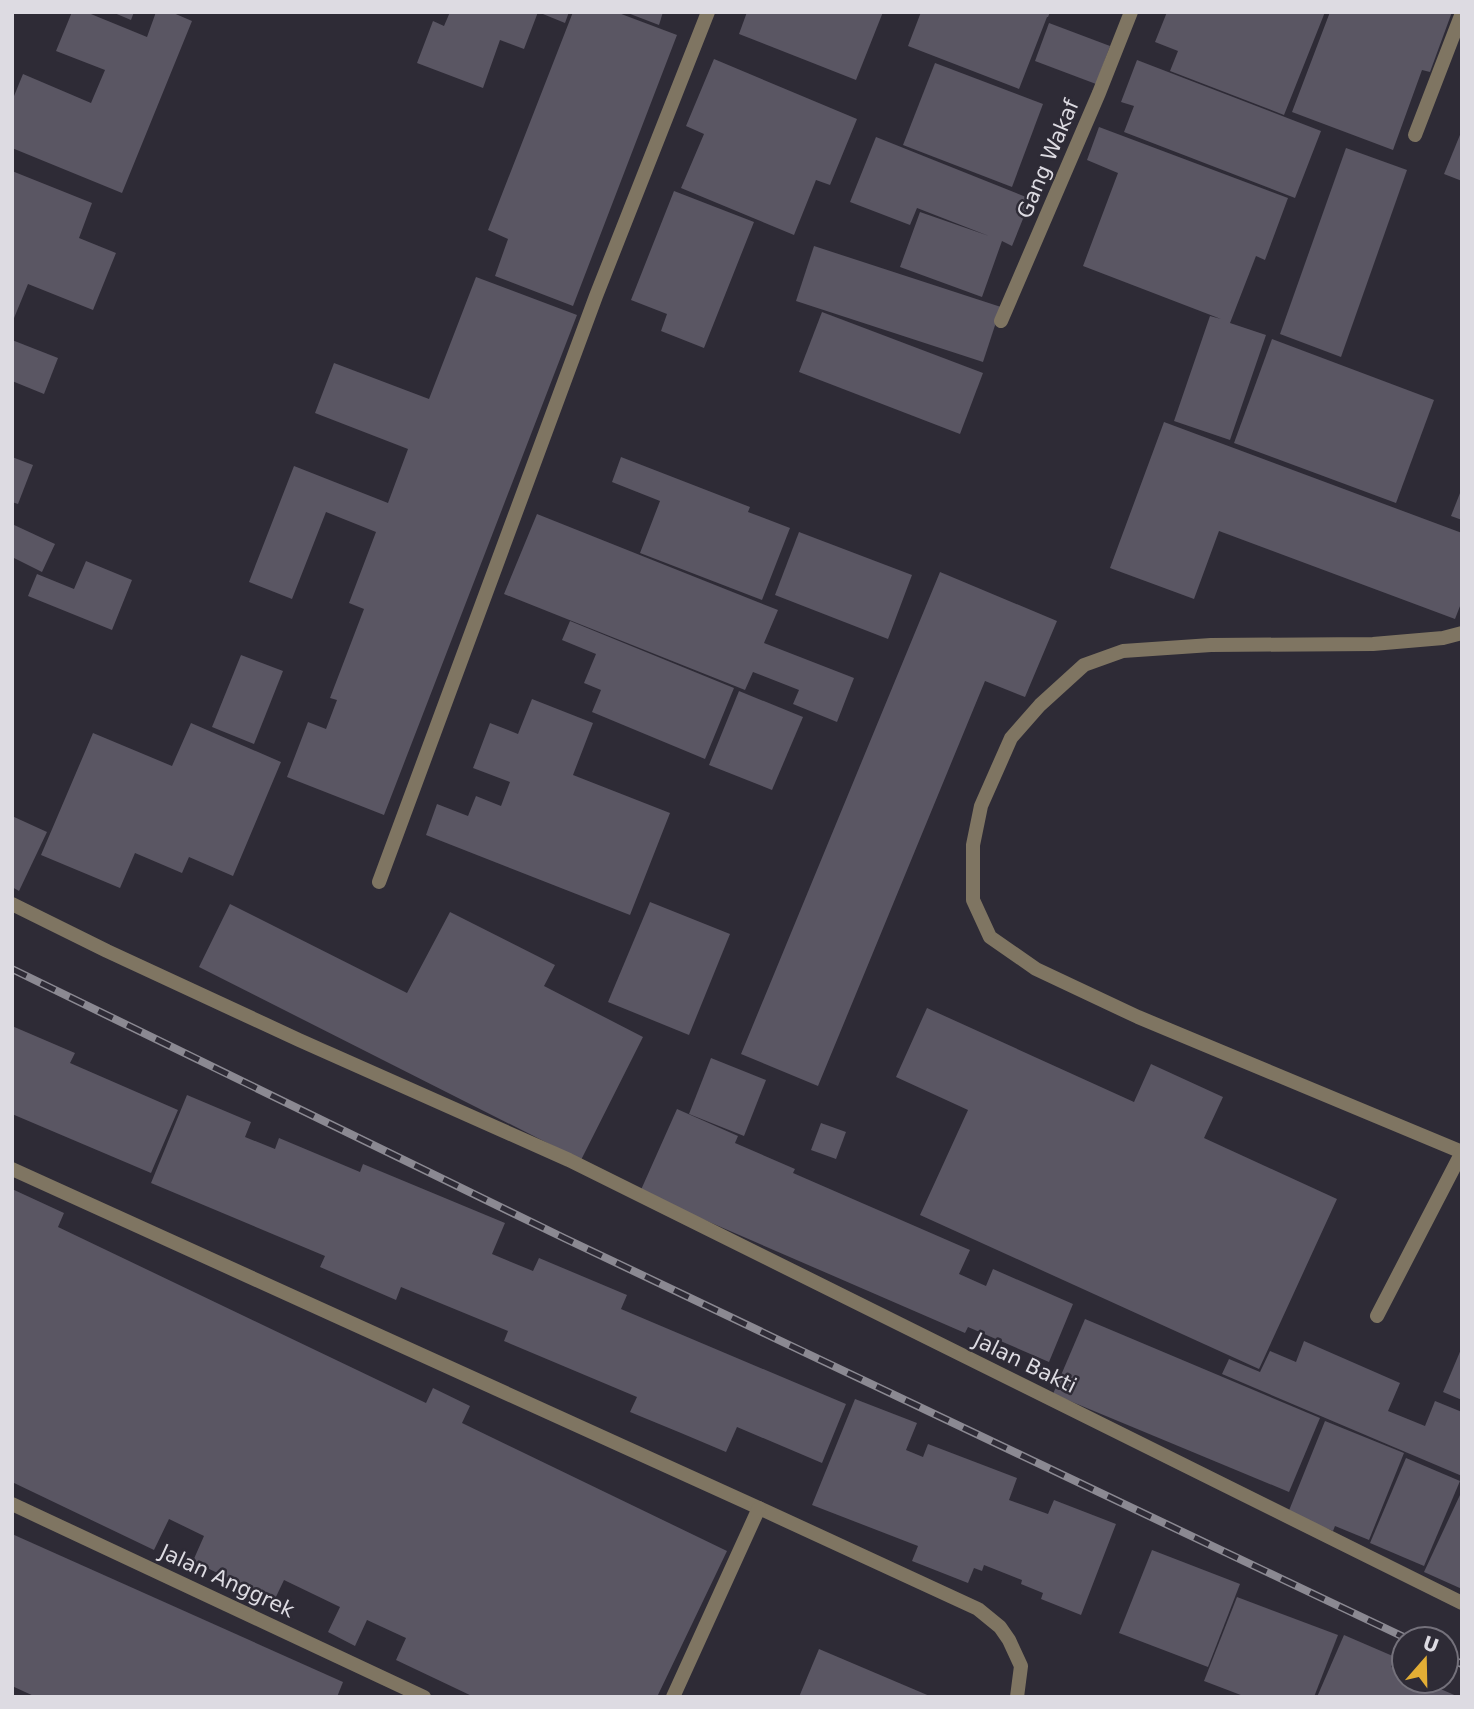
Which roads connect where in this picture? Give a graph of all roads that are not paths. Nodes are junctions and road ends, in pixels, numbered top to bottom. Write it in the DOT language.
graph roads {
  1 [pos="708,12"];
  2 [pos="1131,12"];
  3 [pos="1462,13"];
  4 [pos="1415,135"];
  5 [pos="1001,321"];
  6 [pos="1462,633"];
  7 [pos="379,882"];
  8 [pos="12,904"];
  9 [pos="1462,1152"];
  10 [pos="12,1169"];
  11 [pos="1377,1316"];
  12 [pos="12,1504"];
  13 [pos="759,1507"];
  14 [pos="1462,1603"];
  15 [pos="424,1697"];
  16 [pos="673,1697"];
  17 [pos="1017,1697"];
  1 -- 7 [label="street"];
  2 -- 5 [label="street, Gang Wakaf"];
  3 -- 4 [label="street"];
  6 -- 9 [label="street"];
  8 -- 14 [label="street, Jalan Bakti"];
  9 -- 11 [label="street"];
  10 -- 13 [label="street"];
  12 -- 15 [label="street, Jalan Anggrek"];
  13 -- 16 [label="street"];
  13 -- 17 [label="street"];
}
